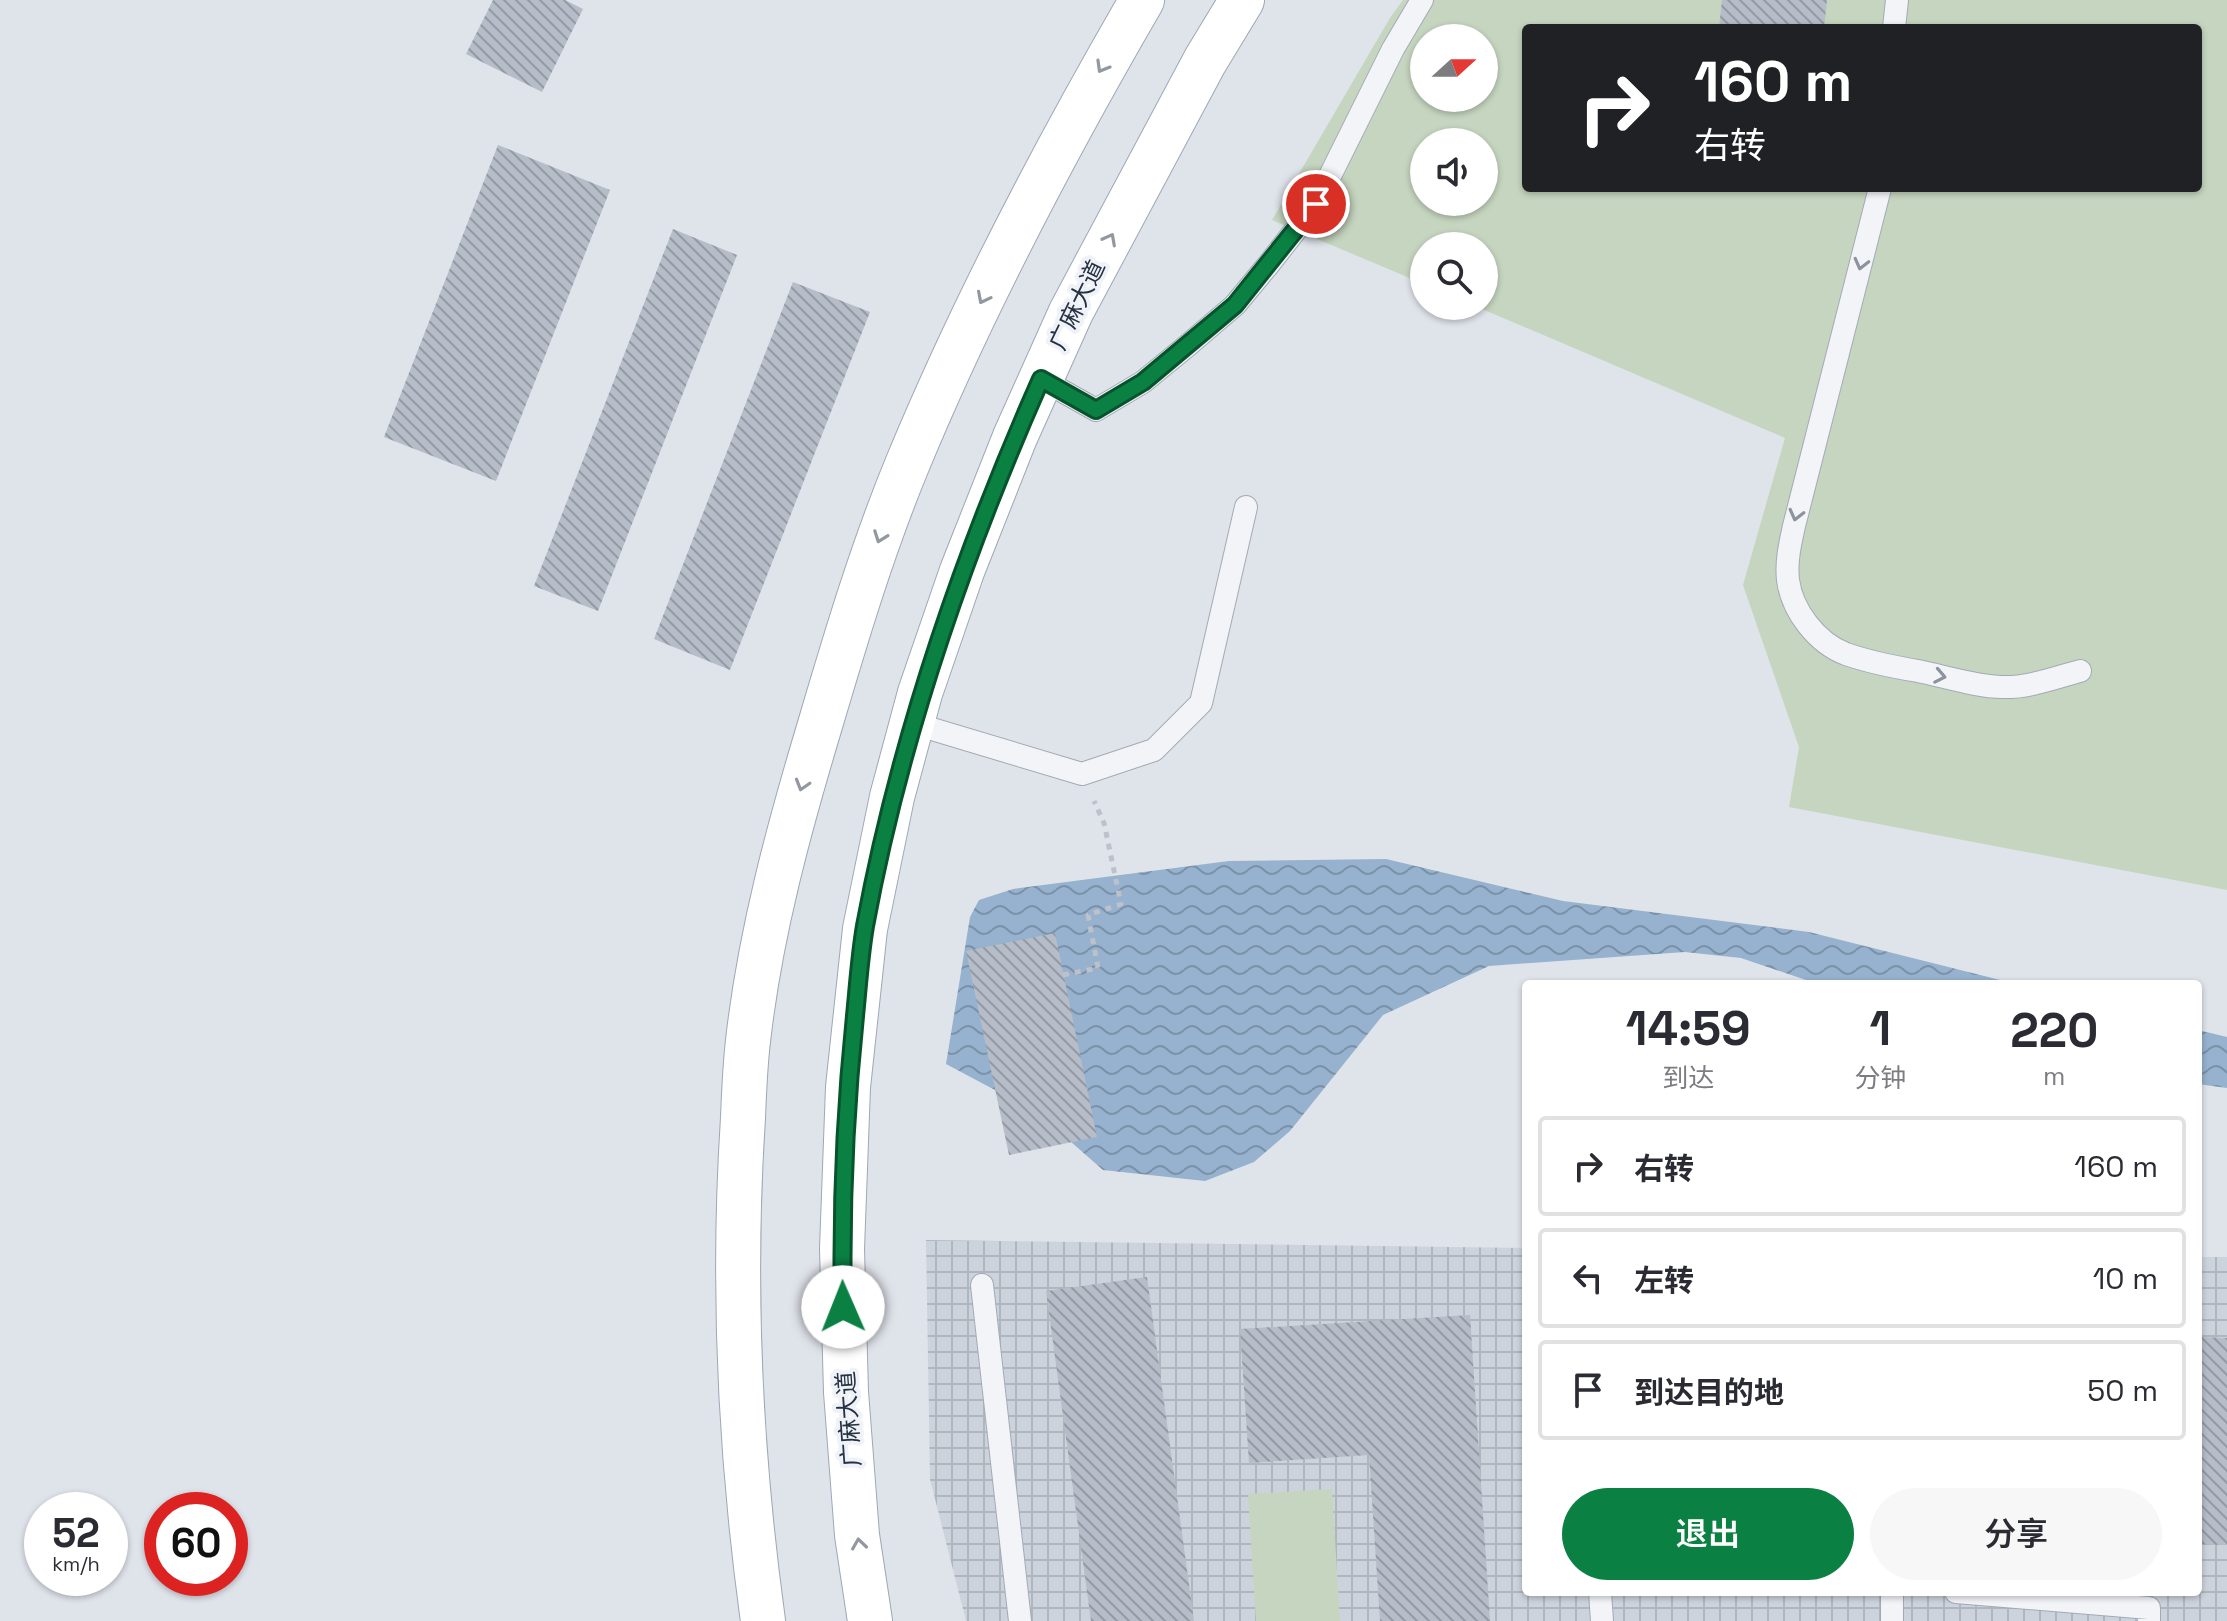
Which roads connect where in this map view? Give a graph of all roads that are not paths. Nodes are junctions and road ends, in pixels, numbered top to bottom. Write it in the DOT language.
graph roads {
  1 [pos="1142,0"];
  2 [pos="1242,0"];
  3 [pos="1422,0"];
  4 [pos="1897,0"];
  5 [pos="1894,24"];
  6 [pos="1879,192"];
  7 [pos="1041,379"];
  8 [pos="1246,507"];
  9 [pos="2080,671"];
  10 [pos="912,723"];
  11 [pos="982,1285"];
  12 [pos="1600,1596"];
  13 [pos="1892,1596"];
  14 [pos="2004,1596"];
  15 [pos="763,1621"];
  16 [pos="870,1621"];
  17 [pos="1020,1621"];
  18 [pos="1602,1621"];
  19 [pos="1892,1621"];
  20 [pos="2149,1621"];
  1 -- 15 [label="main road, one-way"];
  7 -- 2 [label="main road, 广麻大道, one-way"];
  3 -- 7 [label="lane"];
  4 -- 5 [label="lane"];
  6 -- 9 [label="lane, one-way"];
  7 -- 10 [label="main road, 广麻大道"];
  8 -- 10 [label="lane"];
  16 -- 10 [label="main road, 广麻大道, one-way"];
  11 -- 17 [label="lane"];
  12 -- 18 [label="lane"];
  13 -- 19 [label="lane"];
  14 -- 20 [label="lane"];
}
